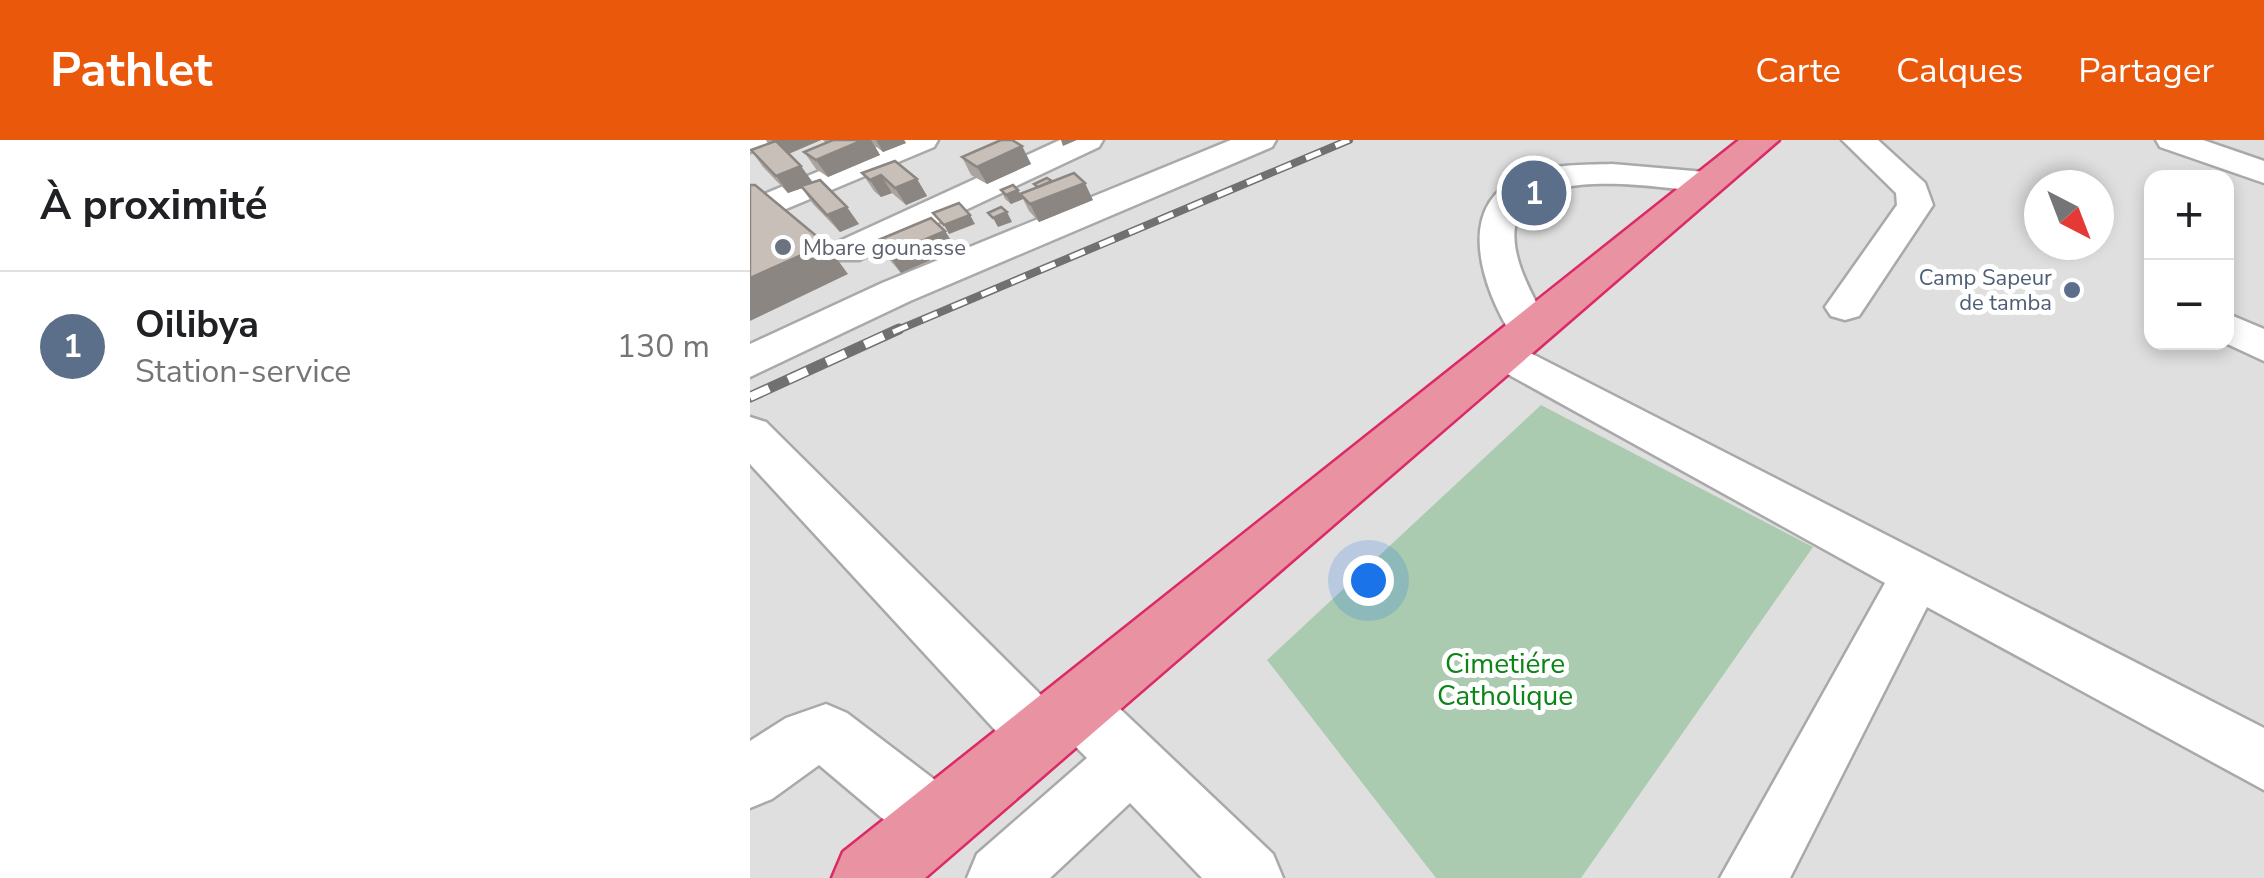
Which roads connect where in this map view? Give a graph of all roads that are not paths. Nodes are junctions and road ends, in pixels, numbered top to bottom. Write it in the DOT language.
graph roads {
  1 [pos="922,140"];
  2 [pos="1086,140"];
  3 [pos="1260,140"];
  4 [pos="1761,140"];
  5 [pos="1858,140"];
  6 [pos="2172,140"];
  7 [pos="1035,149"];
  8 [pos="2238,171"];
  9 [pos="750,177"];
  10 [pos="1705,182"];
  11 [pos="1121,199"];
  12 [pos="800,224"];
  13 [pos="896,292"];
  14 [pos="1845,308"];
  15 [pos="2234,330"];
  16 [pos="1515,340"];
  17 [pos="2264,347"];
  18 [pos="750,362"];
  19 [pos="750,434"];
  20 [pos="1918,573"];
  21 [pos="1058,721"];
  22 [pos="1131,760"];
  23 [pos="2264,760"];
  24 [pos="750,777"];
  25 [pos="937,822"];
  26 [pos="870,878"];
  27 [pos="1001,878"];
  28 [pos="1249,878"];
  29 [pos="1754,878"];
  1 -- 12 [label="street"];
  2 -- 7 [label="street"];
  3 -- 11 [label="street"];
  4 -- 10 [label="highway"];
  5 -- 14 [label="street"];
  6 -- 8 [label="street"];
  7 -- 11 [label="street"];
  7 -- 12 [label="street"];
  9 -- 12 [label="street"];
  10 -- 16 [label="highway"];
  10 -- 16 [label="street"];
  11 -- 13 [label="street"];
  12 -- 13 [label="street"];
  13 -- 18 [label="street"];
  15 -- 17 [label="street"];
  16 -- 20 [label="street"];
  16 -- 21 [label="highway"];
  19 -- 21 [label="street"];
  20 -- 23 [label="street"];
  20 -- 29 [label="street"];
  21 -- 22 [label="street"];
  21 -- 25 [label="highway"];
  22 -- 27 [label="street"];
  22 -- 28 [label="street"];
  24 -- 25 [label="street"];
  25 -- 26 [label="highway"];
}
